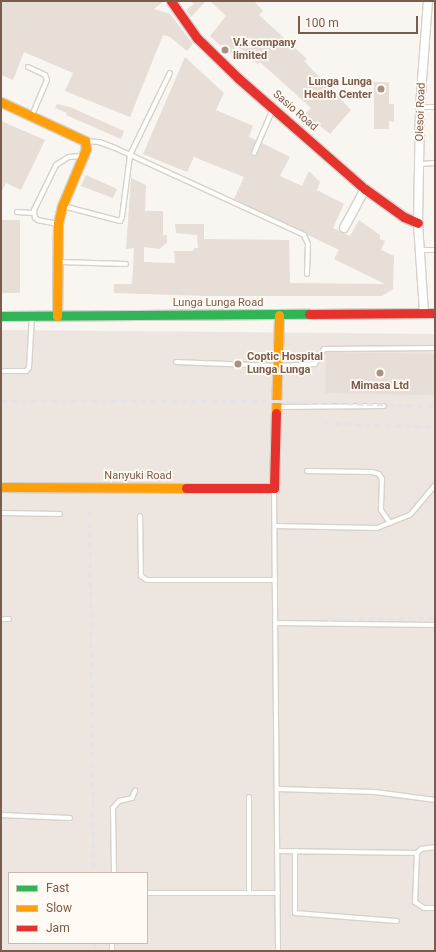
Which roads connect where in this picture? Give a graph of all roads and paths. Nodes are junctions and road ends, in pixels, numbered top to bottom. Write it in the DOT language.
graph roads {
  1 [pos="171,1"];
  2 [pos="428,1"];
  3 [pos="28,67"];
  4 [pos="170,73"];
  5 [pos="1,102"];
  6 [pos="420,107"];
  7 [pos="435,107"];
  8 [pos="273,108"];
  9 [pos="32,116"];
  10 [pos="85,141"];
  11 [pos="254,153"];
  12 [pos="130,155"];
  13 [pos="83,156"];
  14 [pos="435,163"];
  15 [pos="420,164"];
  16 [pos="366,189"];
  17 [pos="62,206"];
  18 [pos="17,212"];
  19 [pos="34,213"];
  20 [pos="418,223"];
  21 [pos="58,224"];
  22 [pos="344,228"];
  23 [pos="420,250"];
  24 [pos="435,250"];
  25 [pos="57,262"];
  26 [pos="126,264"];
  27 [pos="307,274"];
  28 [pos="424,312"];
  29 [pos="435,313"];
  30 [pos="279,315"];
  31 [pos="1,316"];
  32 [pos="32,316"];
  33 [pos="57,316"];
  34 [pos="435,348"];
  35 [pos="176,362"];
  36 [pos="278,366"];
  37 [pos="1,371"];
  38 [pos="384,406"];
  39 [pos="277,407"];
  40 [pos="307,471"];
  41 [pos="435,485"];
  42 [pos="1,487"];
  43 [pos="274,488"];
  44 [pos="1,513"];
  45 [pos="60,514"];
  46 [pos="140,516"];
  47 [pos="390,524"];
  48 [pos="275,526"];
  49 [pos="275,580"];
  50 [pos="1,619"];
  51 [pos="10,619"];
  52 [pos="276,623"];
  53 [pos="435,625"];
  54 [pos="277,789"];
  55 [pos="135,791"];
  56 [pos="249,797"];
  57 [pos="435,800"];
  58 [pos="1,815"];
  59 [pos="70,818"];
  60 [pos="435,847"];
  61 [pos="278,851"];
  62 [pos="295,851"];
  63 [pos="417,853"];
  64 [pos="114,872"];
  65 [pos="148,893"];
  66 [pos="249,893"];
  67 [pos="278,893"];
  68 [pos="435,908"];
  69 [pos="397,921"];
  70 [pos="278,951"];
  1 -- 8 [label="street, Sasio Road"];
  2 -- 6 [label="street, Olesoi Road"];
  3 -- 9 [label="lane"];
  4 -- 12 [label="lane"];
  5 -- 9 [label="street"];
  6 -- 7 [label="lane"];
  6 -- 15 [label="street, Olesoi Road"];
  8 -- 11 [label="lane"];
  8 -- 16 [label="street, Sasio Road"];
  9 -- 10 [label="street"];
  10 -- 12 [label="lane"];
  10 -- 13 [label="street"];
  12 -- 17 [label="lane"];
  12 -- 27 [label="lane"];
  13 -- 17 [label="street"];
  13 -- 19 [label="lane"];
  14 -- 15 [label="lane"];
  15 -- 20 [label="street, Olesoi Road"];
  16 -- 20 [label="street, Sasio Road"];
  16 -- 22 [label="street"];
  17 -- 21 [label="street"];
  18 -- 19 [label="lane"];
  19 -- 21 [label="lane"];
  20 -- 23 [label="street, Olesoi Road"];
  21 -- 25 [label="street"];
  23 -- 24 [label="lane"];
  23 -- 28 [label="street, Olesoi Road"];
  25 -- 26 [label="lane"];
  25 -- 33 [label="street"];
  28 -- 29 [label="street, Lunga Lunga Road"];
  28 -- 30 [label="street, Lunga Lunga Road"];
  30 -- 33 [label="street, Lunga Lunga Road"];
  30 -- 36 [label="street"];
  31 -- 32 [label="street, Lunga Lunga Road"];
  32 -- 33 [label="street, Lunga Lunga Road"];
  32 -- 37 [label="lane"];
  34 -- 36 [label="lane"];
  35 -- 36 [label="lane"];
  36 -- 39 [label="street"];
  38 -- 39 [label="lane"];
  39 -- 43 [label="street"];
  40 -- 47 [label="lane"];
  41 -- 47 [label="lane"];
  42 -- 43 [label="street, Nanyuki Road"];
  43 -- 48 [label="lane"];
  44 -- 45 [label="lane"];
  46 -- 49 [label="lane"];
  47 -- 48 [label="lane"];
  48 -- 49 [label="lane"];
  49 -- 52 [label="lane"];
  50 -- 51 [label="lane"];
  52 -- 53 [label="lane"];
  52 -- 54 [label="lane"];
  54 -- 57 [label="lane"];
  54 -- 61 [label="lane"];
  55 -- 64 [label="lane"];
  56 -- 66 [label="lane"];
  58 -- 59 [label="lane"];
  60 -- 63 [label="lane"];
  61 -- 62 [label="lane"];
  61 -- 67 [label="lane"];
  62 -- 63 [label="lane"];
  62 -- 69 [label="lane"];
  63 -- 68 [label="lane"];
  65 -- 66 [label="lane"];
  66 -- 67 [label="lane"];
  67 -- 70 [label="lane"];
}
